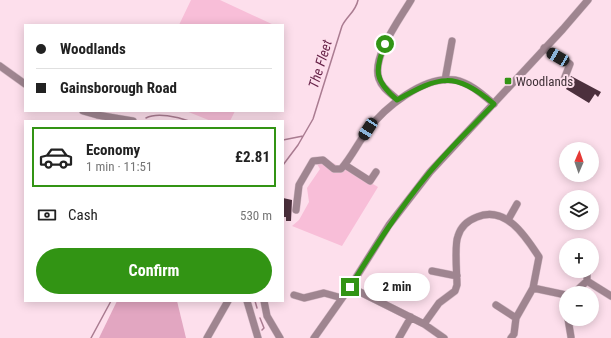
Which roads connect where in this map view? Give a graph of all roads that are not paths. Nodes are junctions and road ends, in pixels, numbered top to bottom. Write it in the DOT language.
graph roads {
  1 [pos="411,0"];
  2 [pos="588,0"];
  3 [pos="452,41"];
  4 [pos="544,48"];
  5 [pos="0,66"];
  6 [pos="444,80"];
  7 [pos="563,82"];
  8 [pos="24,83"];
  9 [pos="397,100"];
  10 [pos="494,104"];
  11 [pos="86,112"];
  12 [pos="127,120"];
  13 [pos="345,165"];
  14 [pos="376,172"];
  15 [pos="518,204"];
  16 [pos="296,210"];
  17 [pos="508,220"];
  18 [pos="432,271"];
  19 [pos="457,276"];
  20 [pos="587,281"];
  21 [pos="582,286"];
  22 [pos="350,287"];
  23 [pos="533,288"];
  24 [pos="559,294"];
  25 [pos="294,295"];
  26 [pos="342,298"];
  27 [pos="610,298"];
  28 [pos="227,302"];
  29 [pos="247,302"];
  30 [pos="264,302"];
  31 [pos="496,305"];
  32 [pos="411,317"];
  33 [pos="516,318"];
  34 [pos="424,324"];
  35 [pos="570,326"];
  36 [pos="572,337"];
  37 [pos="207,338"];
  38 [pos="258,338"];
  39 [pos="280,338"];
  40 [pos="314,338"];
  41 [pos="399,338"];
  42 [pos="444,338"];
  43 [pos="511,338"];
  1 -- 9 [label="street"];
  2 -- 4 [label="street"];
  3 -- 6 [label="street"];
  4 -- 7 [label="street"];
  4 -- 10 [label="street"];
  5 -- 8 [label="street"];
  6 -- 9 [label="street"];
  6 -- 10 [label="street"];
  9 -- 13 [label="street"];
  10 -- 22 [label="street"];
  11 -- 12 [label="street"];
  13 -- 14 [label="street"];
  13 -- 16 [label="street"];
  15 -- 17 [label="street"];
  17 -- 19 [label="street"];
  17 -- 23 [label="street"];
  18 -- 19 [label="street"];
  19 -- 34 [label="street"];
  20 -- 21 [label="street"];
  20 -- 27 [label="street"];
  22 -- 26 [label="street"];
  22 -- 32 [label="street"];
  23 -- 24 [label="street"];
  23 -- 33 [label="street"];
  25 -- 26 [label="street"];
  26 -- 40 [label="street"];
  28 -- 37 [label="street"];
  29 -- 38 [label="street"];
  30 -- 39 [label="street"];
  31 -- 33 [label="street"];
  32 -- 34 [label="street"];
  32 -- 41 [label="street"];
  33 -- 43 [label="street"];
  34 -- 42 [label="street"];
  35 -- 36 [label="street"];
}
